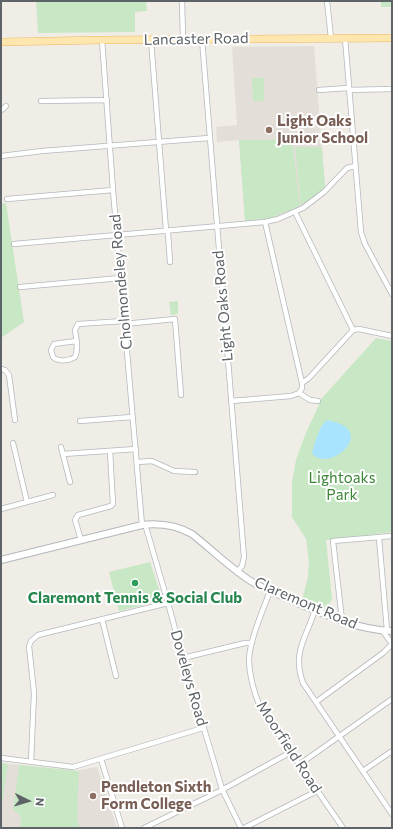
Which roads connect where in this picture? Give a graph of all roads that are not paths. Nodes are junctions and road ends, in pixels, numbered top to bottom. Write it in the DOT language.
graph roads {
  1 [pos="182,1"];
  2 [pos="327,1"];
  3 [pos="332,38"];
  4 [pos="345,38"];
  5 [pos="392,38"];
  6 [pos="183,39"];
  7 [pos="202,39"];
  8 [pos="102,40"];
  9 [pos="151,40"];
  10 [pos="1,42"];
  11 [pos="348,89"];
  12 [pos="392,89"];
  13 [pos="319,90"];
  14 [pos="107,100"];
  15 [pos="41,101"];
  16 [pos="6,106"];
  17 [pos="1,110"];
  18 [pos="209,138"];
  19 [pos="159,142"];
  20 [pos="110,146"];
  21 [pos="2,156"];
  22 [pos="355,166"];
  23 [pos="113,190"];
  24 [pos="7,199"];
  25 [pos="295,212"];
  26 [pos="265,222"];
  27 [pos="217,227"];
  28 [pos="166,230"];
  29 [pos="117,235"];
  30 [pos="14,244"];
  31 [pos="170,262"];
  32 [pos="121,278"];
  33 [pos="20,287"];
  34 [pos="392,294"];
  35 [pos="124,322"];
  36 [pos="353,330"];
  37 [pos="392,336"];
  38 [pos="76,341"];
  39 [pos="1,369"];
  40 [pos="302,383"];
  41 [pos="299,393"];
  42 [pos="181,395"];
  43 [pos="231,401"];
  44 [pos="318,401"];
  45 [pos="132,417"];
  46 [pos="15,420"];
  47 [pos="80,421"];
  48 [pos="13,443"];
  49 [pos="61,448"];
  50 [pos="136,449"];
  51 [pos="110,451"];
  52 [pos="63,454"];
  53 [pos="137,462"];
  54 [pos="195,472"];
  55 [pos="70,482"];
  56 [pos="53,495"];
  57 [pos="27,502"];
  58 [pos="1,509"];
  59 [pos="144,524"];
  60 [pos="392,536"];
  61 [pos="379,538"];
  62 [pos="81,540"];
  63 [pos="1,560"];
  64 [pos="237,572"];
  65 [pos="270,591"];
  66 [pos="168,603"];
  67 [pos="315,610"];
  68 [pos="102,619"];
  69 [pos="342,620"];
  70 [pos="387,630"];
  71 [pos="252,643"];
  72 [pos="392,644"];
  73 [pos="183,658"];
  74 [pos="116,676"];
  75 [pos="392,699"];
  76 [pos="316,702"];
  77 [pos="203,728"];
  78 [pos="340,736"];
  79 [pos="392,751"];
  80 [pos="291,752"];
  81 [pos="1,758"];
  82 [pos="101,759"];
  83 [pos="31,762"];
  84 [pos="300,764"];
  85 [pos="364,771"];
  86 [pos="222,789"];
  87 [pos="317,791"];
  88 [pos="392,803"];
  89 [pos="387,807"];
  90 [pos="392,814"];
  91 [pos="122,828"];
  92 [pos="144,828"];
  93 [pos="243,828"];
  94 [pos="343,828"];
  1 -- 6 [label="street"];
  2 -- 3 [label="street"];
  3 -- 4 [label="main road, Lancaster Road"];
  3 -- 7 [label="main road, Lancaster Road"];
  4 -- 5 [label="main road, Lancaster Road"];
  4 -- 11 [label="street"];
  6 -- 7 [label="main road, Lancaster Road"];
  6 -- 9 [label="main road, Lancaster Road"];
  7 -- 18 [label="street, Light Oaks Road"];
  8 -- 9 [label="main road, Lancaster Road"];
  8 -- 10 [label="main road, Lancaster Road"];
  8 -- 14 [label="street, Cholmondeley Road"];
  9 -- 19 [label="street"];
  11 -- 12 [label="street"];
  11 -- 13 [label="street"];
  11 -- 22 [label="street"];
  14 -- 15 [label="street"];
  14 -- 20 [label="street, Cholmondeley Road"];
  16 -- 17 [label="street"];
  18 -- 19 [label="street"];
  18 -- 27 [label="street, Light Oaks Road"];
  19 -- 20 [label="street"];
  19 -- 28 [label="street"];
  20 -- 21 [label="street"];
  20 -- 23 [label="street, Cholmondeley Road"];
  22 -- 25 [label="street"];
  22 -- 34 [label="street"];
  23 -- 24 [label="street"];
  23 -- 29 [label="street, Cholmondeley Road"];
  25 -- 26 [label="street"];
  25 -- 36 [label="street"];
  26 -- 27 [label="street"];
  26 -- 40 [label="street"];
  27 -- 28 [label="street"];
  27 -- 43 [label="street, Light Oaks Road"];
  28 -- 29 [label="street"];
  28 -- 31 [label="street"];
  29 -- 30 [label="street"];
  29 -- 32 [label="street, Cholmondeley Road"];
  32 -- 33 [label="street"];
  32 -- 35 [label="street, Cholmondeley Road"];
  35 -- 38 [label="street"];
  35 -- 42 [label="street"];
  35 -- 45 [label="street, Cholmondeley Road"];
  36 -- 37 [label="street"];
  36 -- 40 [label="street"];
  38 -- 38 [label="street"];
  39 -- 46 [label="street"];
  40 -- 41 [label="street"];
  41 -- 43 [label="street"];
  41 -- 44 [label="street"];
  43 -- 64 [label="street, Light Oaks Road"];
  45 -- 47 [label="street"];
  45 -- 50 [label="street, Cholmondeley Road"];
  48 -- 57 [label="street"];
  49 -- 52 [label="street"];
  50 -- 51 [label="street"];
  50 -- 53 [label="street, Cholmondeley Road"];
  51 -- 52 [label="street"];
  51 -- 62 [label="street"];
  52 -- 55 [label="street"];
  53 -- 54 [label="street"];
  53 -- 59 [label="street, Cholmondeley Road"];
  56 -- 57 [label="street"];
  57 -- 58 [label="street"];
  59 -- 62 [label="main road, Claremont Road"];
  59 -- 64 [label="main road, Claremont Road"];
  59 -- 66 [label="street, Doveleys Road"];
  60 -- 61 [label="street"];
  61 -- 69 [label="street"];
  61 -- 70 [label="street"];
  62 -- 63 [label="main road, Claremont Road"];
  64 -- 65 [label="main road, Claremont Road"];
  65 -- 67 [label="main road, Claremont Road"];
  65 -- 71 [label="street, Moorfield Road"];
  66 -- 68 [label="street"];
  66 -- 73 [label="street, Doveleys Road"];
  67 -- 69 [label="main road, Claremont Road"];
  67 -- 76 [label="street"];
  68 -- 74 [label="street"];
  68 -- 83 [label="street"];
  69 -- 70 [label="main road, Claremont Road"];
  70 -- 72 [label="street"];
  71 -- 73 [label="street"];
  71 -- 80 [label="street, Moorfield Road"];
  72 -- 76 [label="street"];
  73 -- 77 [label="street, Doveleys Road"];
  75 -- 78 [label="street"];
  76 -- 78 [label="street"];
  77 -- 82 [label="street"];
  77 -- 86 [label="street, Doveleys Road"];
  78 -- 84 [label="street"];
  78 -- 85 [label="street"];
  79 -- 85 [label="street"];
  80 -- 84 [label="street, Moorfield Road"];
  80 -- 86 [label="street"];
  81 -- 83 [label="street"];
  82 -- 83 [label="street"];
  82 -- 91 [label="street"];
  84 -- 87 [label="street, Moorfield Road"];
  85 -- 89 [label="street"];
  86 -- 92 [label="street"];
  86 -- 93 [label="street, Doveleys Road"];
  87 -- 93 [label="street"];
  87 -- 94 [label="street, Moorfield Road"];
  88 -- 89 [label="street"];
  89 -- 90 [label="street"];
}
